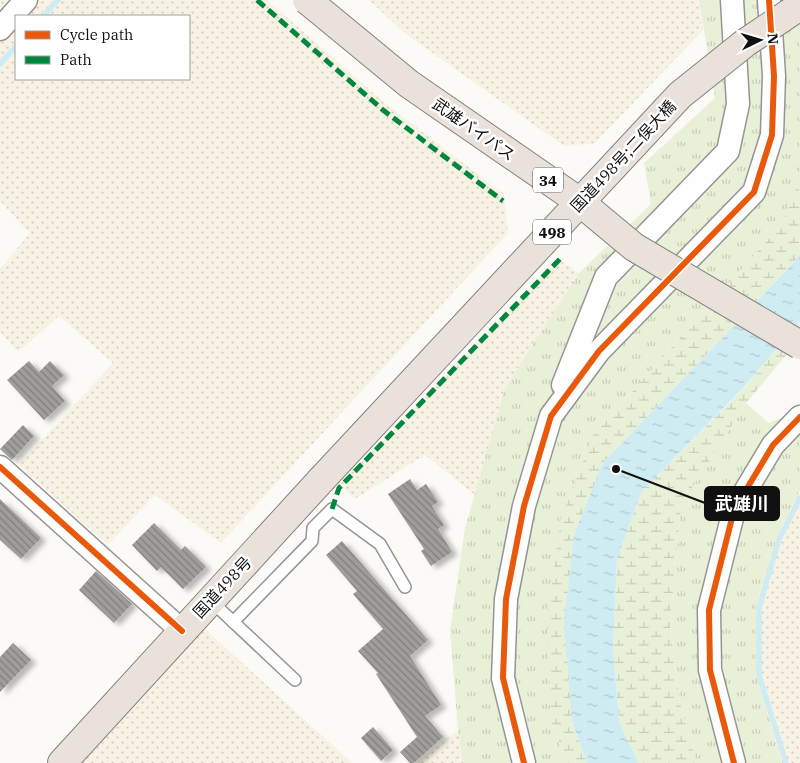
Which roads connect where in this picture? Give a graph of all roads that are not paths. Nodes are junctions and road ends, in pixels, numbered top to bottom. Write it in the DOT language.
graph roads {
  1 [pos="26,0"];
  2 [pos="307,0"];
  3 [pos="732,0"];
  4 [pos="769,0"];
  5 [pos="800,6"];
  6 [pos="0,29"];
  7 [pos="580,202"];
  8 [pos="800,344"];
  9 [pos="551,416"];
  10 [pos="800,417"];
  11 [pos="800,440"];
  12 [pos="0,467"];
  13 [pos="759,469"];
  14 [pos="322,479"];
  15 [pos="405,587"];
  16 [pos="210,600"];
  17 [pos="233,622"];
  18 [pos="182,631"];
  19 [pos="295,680"];
  20 [pos="62,763"];
  21 [pos="524,763"];
  22 [pos="734,763"];
  1 -- 6 [label="street"];
  2 -- 7 [label="highway, 武雄バイパス / 34, bridge"];
  3 -- 9 [label="street"];
  4 -- 9 [label="street"];
  5 -- 7 [label="highway, 国道498号;二俣大橋 / 498, bridge"];
  7 -- 8 [label="highway, 武雄バイパス / 34, bridge"];
  7 -- 14 [label="highway, 国道498号;二俣大橋 / 498, bridge"];
  9 -- 21 [label="street"];
  10 -- 13 [label="street"];
  11 -- 13 [label="street"];
  12 -- 18 [label="street"];
  13 -- 22 [label="street"];
  14 -- 16 [label="highway, 国道498号 / 498"];
  15 -- 17 [label="lane"];
  16 -- 17 [label="lane"];
  16 -- 18 [label="highway, 国道498号 / 498"];
  17 -- 19 [label="lane"];
  18 -- 20 [label="highway, 国道498号 / 498"];
}
